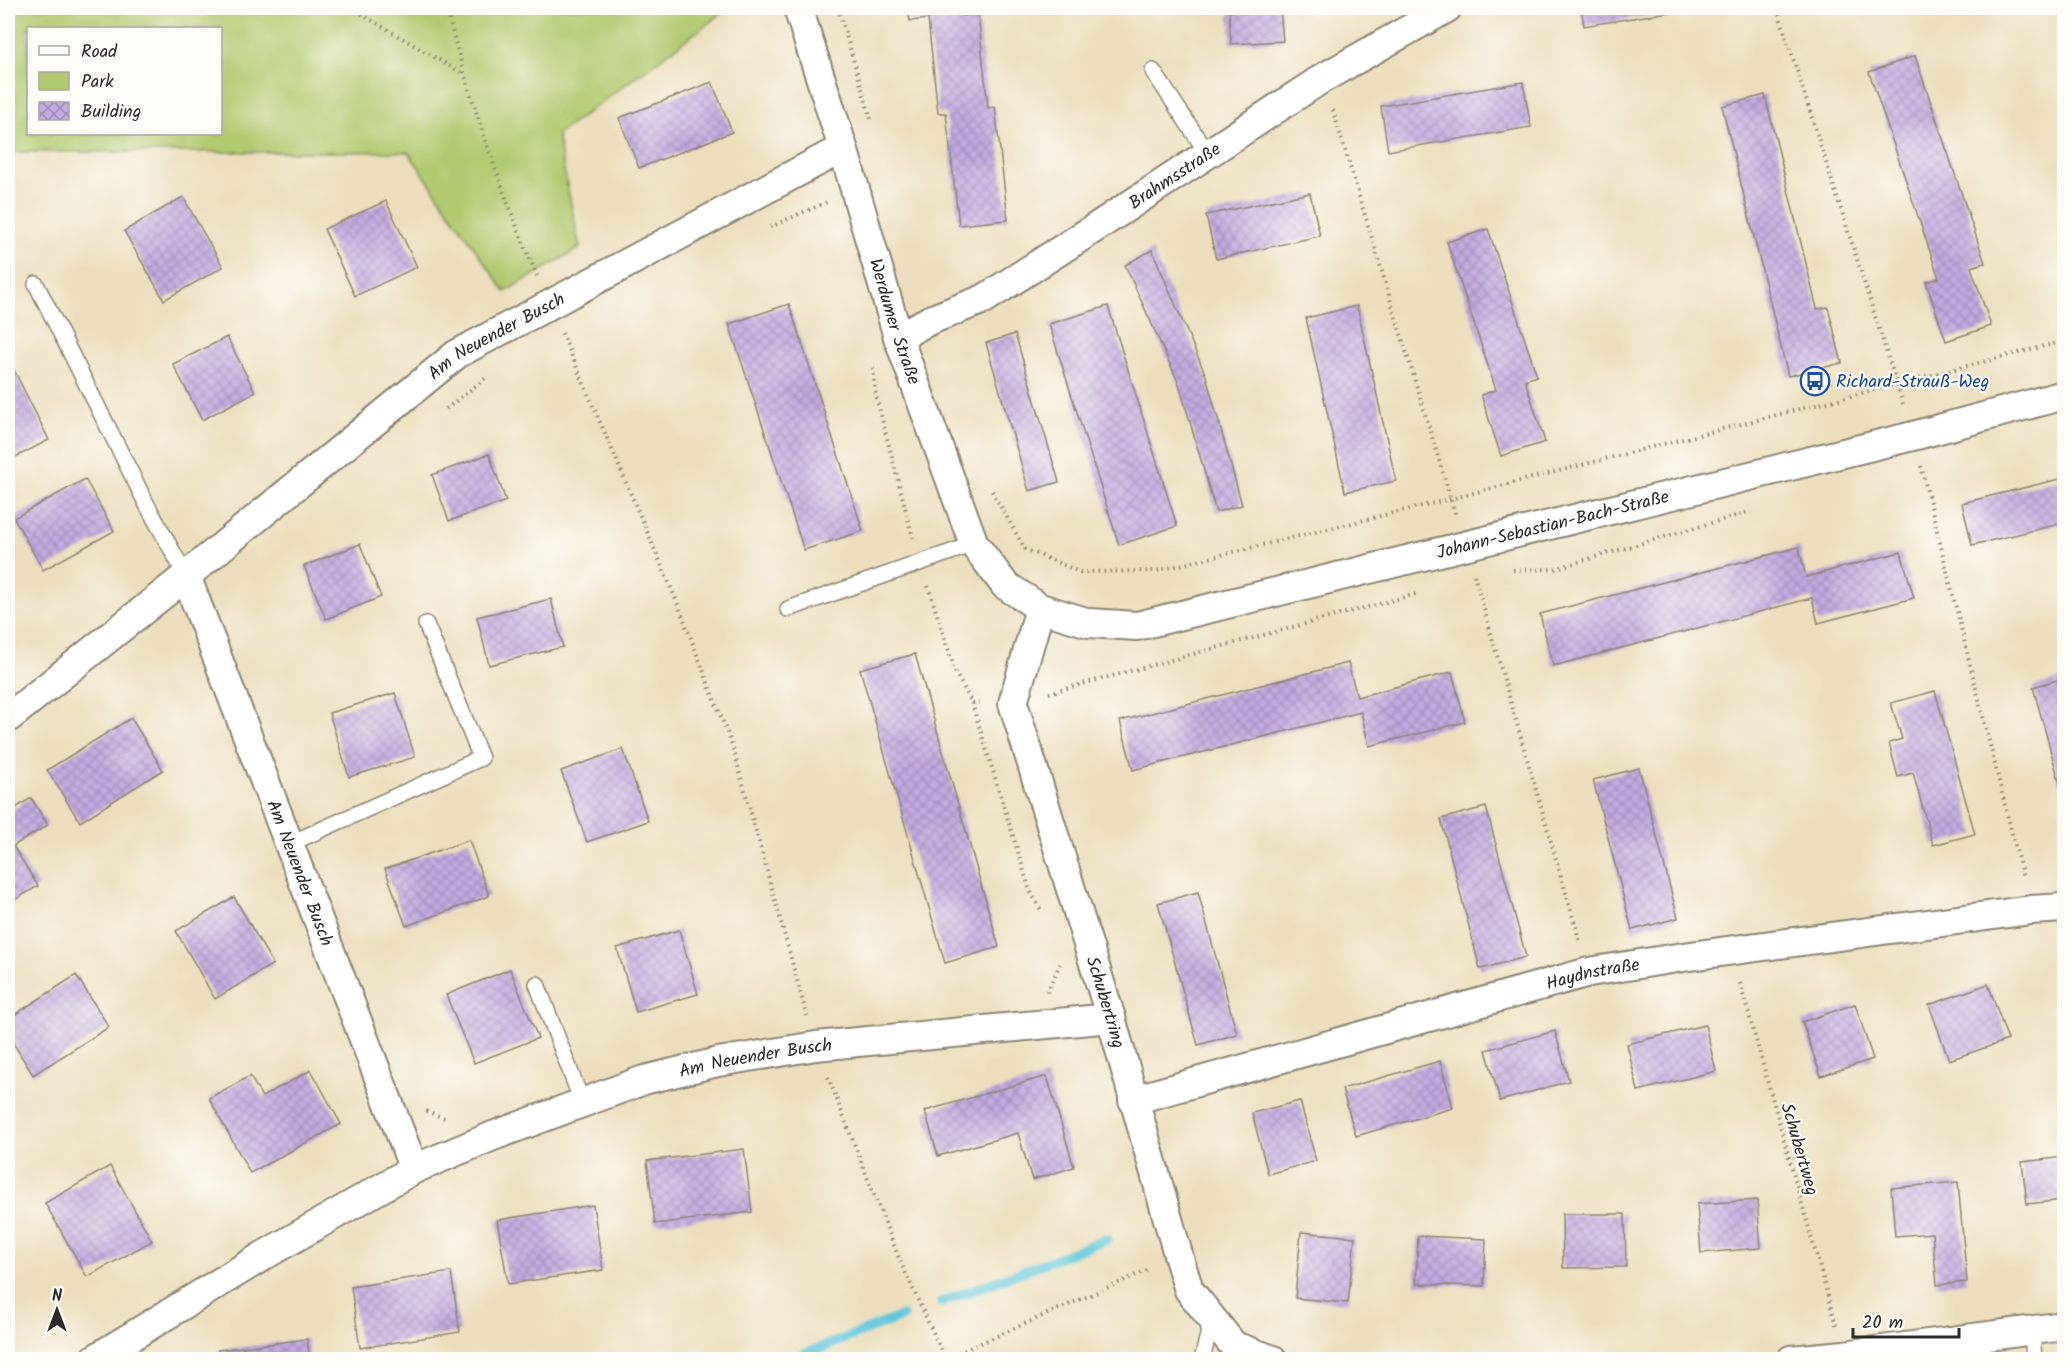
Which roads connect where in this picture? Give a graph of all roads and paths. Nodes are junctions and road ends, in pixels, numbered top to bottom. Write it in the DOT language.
graph roads {
  1 [pos="351,8"];
  2 [pos="446,8"];
  3 [pos="798,8"];
  4 [pos="838,8"];
  5 [pos="1433,11"];
  6 [pos="1153,71"];
  7 [pos="464,75"];
  8 [pos="872,122"];
  9 [pos="843,148"];
  10 [pos="1208,154"];
  11 [pos="834,210"];
  12 [pos="767,228"];
  13 [pos="36,285"];
  14 [pos="550,304"];
  15 [pos="898,337"];
  16 [pos="2064,341"];
  17 [pos="872,366"];
  18 [pos="492,374"];
  19 [pos="2064,395"];
  20 [pos="445,410"];
  21 [pos="991,490"];
  22 [pos="1760,509"];
  23 [pos="974,544"];
  24 [pos="920,562"];
  25 [pos="1505,572"];
  26 [pos="186,576"];
  27 [pos="1485,576"];
  28 [pos="1475,578"];
  29 [pos="1417,594"];
  30 [pos="1040,608"];
  31 [pos="788,609"];
  32 [pos="426,624"];
  33 [pos="972,703"];
  34 [pos="1013,703"];
  35 [pos="8,718"];
  36 [pos="289,844"];
  37 [pos="2064,908"];
  38 [pos="1042,911"];
  39 [pos="1731,950"];
  40 [pos="1061,961"];
  41 [pos="537,984"];
  42 [pos="1045,997"];
  43 [pos="1111,1018"];
  44 [pos="816,1046"];
  45 [pos="1133,1100"];
  46 [pos="582,1102"];
  47 [pos="416,1108"];
  48 [pos="450,1119"];
  49 [pos="414,1169"];
  50 [pos="1179,1258"];
  51 [pos="1212,1318"];
  52 [pos="2064,1326"];
  53 [pos="2032,1330"];
  54 [pos="1844,1355"];
  55 [pos="93,1359"];
  56 [pos="943,1359"];
  57 [pos="1202,1359"];
  58 [pos="1273,1359"];
  59 [pos="1791,1359"];
  60 [pos="2034,1359"];
  1 -- 7 [label="path"];
  2 -- 7 [label="path"];
  3 -- 9 [label="street, Werdumer Straße"];
  4 -- 8 [label="path"];
  5 -- 10 [label="street, Brahmsstraße"];
  6 -- 10 [label="lane"];
  7 -- 14 [label="path"];
  9 -- 14 [label="street, Am Neuender Busch"];
  9 -- 15 [label="street, Werdumer Straße"];
  10 -- 15 [label="street, Brahmsstraße"];
  11 -- 12 [label="path"];
  13 -- 26 [label="lane"];
  14 -- 26 [label="street, Am Neuender Busch"];
  14 -- 44 [label="path"];
  15 -- 23 [label="street, Werdumer Straße"];
  16 -- 21 [label="path"];
  17 -- 24 [label="path"];
  18 -- 20 [label="path"];
  19 -- 30 [label="street, Johann-Sebastian-Bach-Straße"];
  22 -- 25 [label="path"];
  23 -- 24 [label="lane"];
  23 -- 30 [label="street, Werdumer Straße"];
  24 -- 31 [label="lane"];
  24 -- 33 [label="path"];
  26 -- 35 [label="street, Am Neuender Busch"];
  26 -- 36 [label="street, Am Neuender Busch"];
  27 -- 28 [label="path"];
  29 -- 34 [label="path"];
  30 -- 34 [label="street"];
  32 -- 36 [label="lane"];
  33 -- 34 [label="path"];
  33 -- 38 [label="path"];
  34 -- 43 [label="street, Schubertring"];
  36 -- 49 [label="street, Am Neuender Busch"];
  37 -- 39 [label="street, Haydnstraße"];
  39 -- 45 [label="street, Haydnstraße"];
  39 -- 54 [label="path, Schubertweg"];
  40 -- 42 [label="path"];
  41 -- 46 [label="lane"];
  43 -- 44 [label="street, Am Neuender Busch"];
  43 -- 45 [label="street, Schubertring"];
  44 -- 46 [label="street, Am Neuender Busch"];
  44 -- 56 [label="path"];
  45 -- 50 [label="street, Schubertring"];
  46 -- 49 [label="street, Am Neuender Busch"];
  47 -- 48 [label="path"];
  49 -- 55 [label="street, Am Neuender Busch"];
  50 -- 51 [label="street, Schubertring"];
  50 -- 56 [label="path"];
  51 -- 57 [label="lane"];
  51 -- 58 [label="street, Schubertring"];
  52 -- 53 [label="street"];
  53 -- 54 [label="street"];
  53 -- 60 [label="lane"];
  54 -- 59 [label="street"];
}
